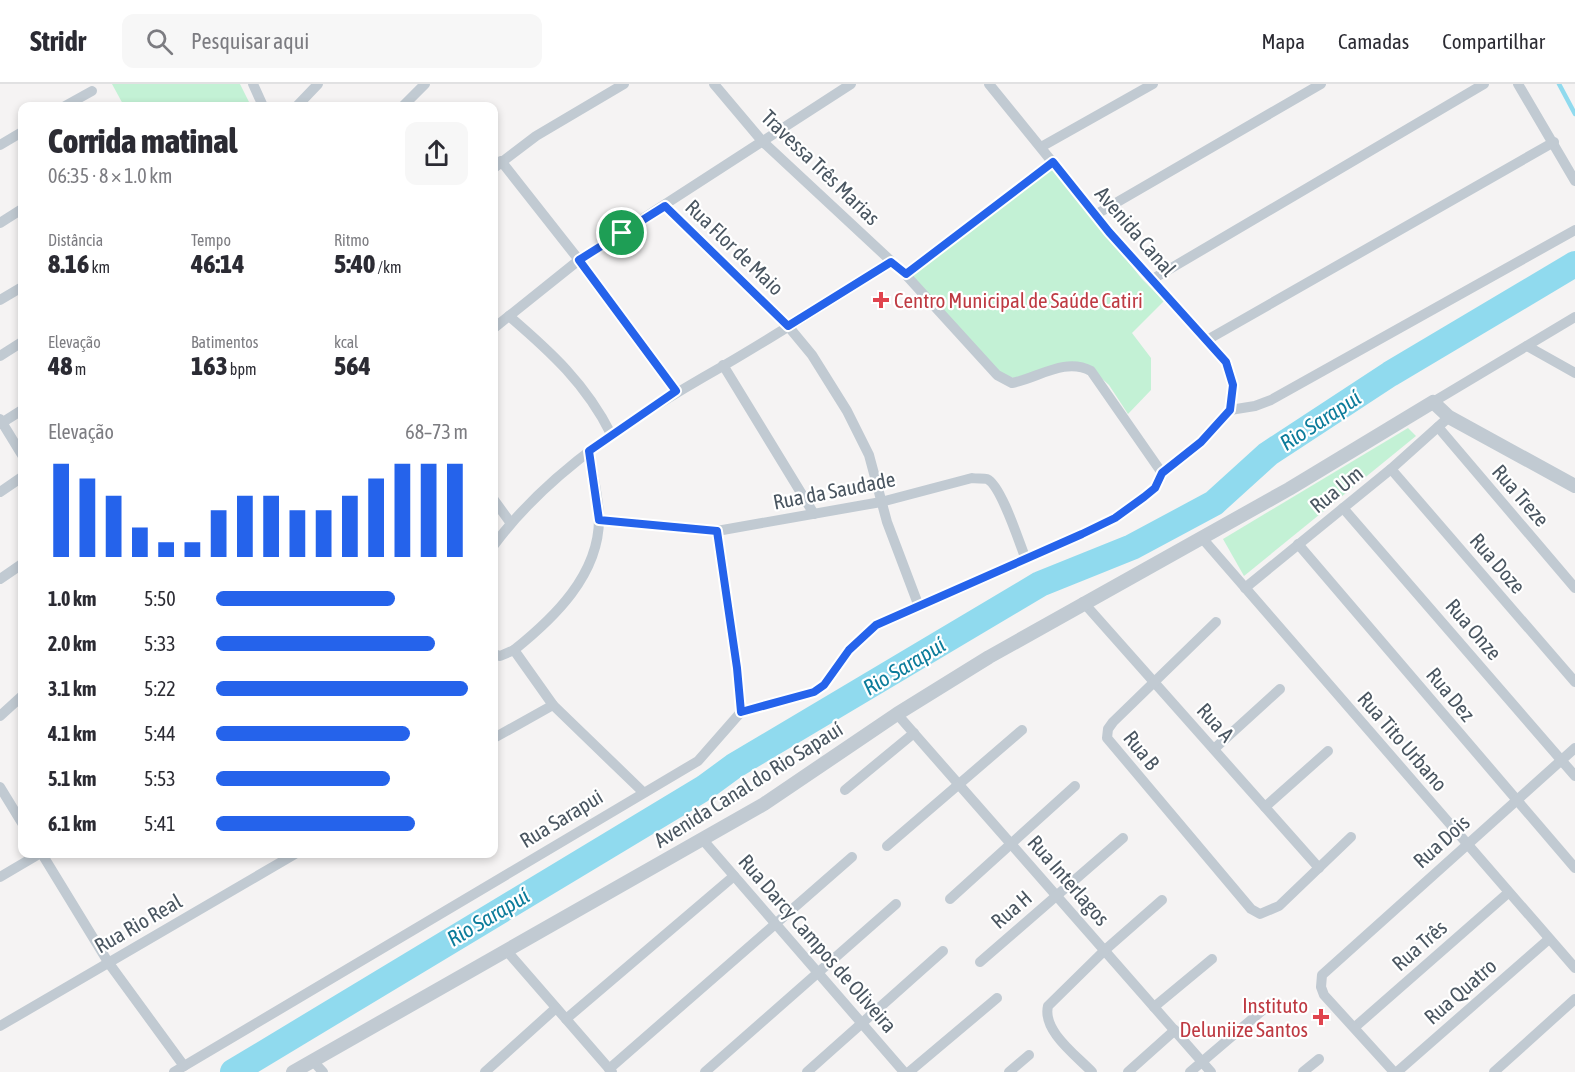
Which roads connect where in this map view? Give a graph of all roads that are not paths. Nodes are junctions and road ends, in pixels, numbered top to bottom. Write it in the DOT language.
graph roads {
  1 [pos="253,84"];
  2 [pos="318,84"];
  3 [pos="425,84"];
  4 [pos="624,84"];
  5 [pos="714,84"];
  6 [pos="851,84"];
  7 [pos="990,84"];
  8 [pos="1153,84"];
  9 [pos="1321,84"];
  10 [pos="1484,84"];
  11 [pos="1518,84"];
  12 [pos="92,91"];
  13 [pos="73,102"];
  14 [pos="261,102"];
  15 [pos="301,102"];
  16 [pos="408,102"];
  17 [pos="18,134"];
  18 [pos="762,141"];
  19 [pos="1554,142"];
  20 [pos="0,145"];
  21 [pos="1041,147"];
  22 [pos="1053,162"];
  23 [pos="498,164"];
  24 [pos="498,166"];
  25 [pos="1575,181"];
  26 [pos="665,206"];
  27 [pos="18,212"];
  28 [pos="1095,215"];
  29 [pos="0,223"];
  30 [pos="1575,230"];
  31 [pos="579,260"];
  32 [pos="891,262"];
  33 [pos="906,274"];
  34 [pos="1151,280"];
  35 [pos="18,289"];
  36 [pos="0,300"];
  37 [pos="509,316"];
  38 [pos="1575,317"];
  39 [pos="498,325"];
  40 [pos="788,326"];
  41 [pos="1207,340"];
  42 [pos="18,345"];
  43 [pos="1527,346"];
  44 [pos="0,356"];
  45 [pos="723,365"];
  46 [pos="1575,373"];
  47 [pos="676,391"];
  48 [pos="1432,402"];
  49 [pos="1230,410"];
  50 [pos="18,412"];
  51 [pos="1449,417"];
  52 [pos="1,422"];
  53 [pos="1437,427"];
  54 [pos="611,434"];
  55 [pos="18,449"];
  56 [pos="589,451"];
  57 [pos="1391,469"];
  58 [pos="1162,473"];
  59 [pos="18,480"];
  60 [pos="1575,486"];
  61 [pos="0,492"];
  62 [pos="881,502"];
  63 [pos="498,506"];
  64 [pos="1343,508"];
  65 [pos="814,514"];
  66 [pos="599,520"];
  67 [pos="510,522"];
  68 [pos="717,531"];
  69 [pos="1202,538"];
  70 [pos="498,539"];
  71 [pos="1298,544"];
  72 [pos="1025,557"];
  73 [pos="18,567"];
  74 [pos="0,579"];
  75 [pos="1245,588"];
  76 [pos="1575,588"];
  77 [pos="1083,602"];
  78 [pos="918,604"];
  79 [pos="1216,622"];
  80 [pos="514,650"];
  81 [pos="498,655"];
  82 [pos="1154,681"];
  83 [pos="1575,681"];
  84 [pos="1280,689"];
  85 [pos="18,700"];
  86 [pos="553,705"];
  87 [pos="741,712"];
  88 [pos="897,714"];
  89 [pos="0,716"];
  90 [pos="1022,730"];
  91 [pos="914,733"];
  92 [pos="498,736"];
  93 [pos="1575,748"];
  94 [pos="1214,749"];
  95 [pos="1328,751"];
  96 [pos="1562,760"];
  97 [pos="1575,776"];
  98 [pos="959,784"];
  99 [pos="1075,786"];
  100 [pos="0,787"];
  101 [pos="845,790"];
  102 [pos="643,792"];
  103 [pos="1516,801"];
  104 [pos="1265,807"];
  105 [pos="18,816"];
  106 [pos="1351,837"];
  107 [pos="1123,838"];
  108 [pos="703,840"];
  109 [pos="1011,844"];
  110 [pos="1466,845"];
  111 [pos="887,846"];
  112 [pos="852,857"];
  113 [pos="33,858"];
  114 [pos="43,858"];
  115 [pos="288,858"];
  116 [pos="1319,868"];
  117 [pos="1575,868"];
  118 [pos="734,876"];
  119 [pos="0,877"];
  120 [pos="1508,892"];
  121 [pos="1057,895"];
  122 [pos="950,899"];
  123 [pos="1162,900"];
  124 [pos="896,904"];
  125 [pos="776,925"];
  126 [pos="1549,939"];
  127 [pos="506,950"];
  128 [pos="1105,950"];
  129 [pos="944,951"];
  130 [pos="1212,959"];
  131 [pos="108,962"];
  132 [pos="980,962"];
  133 [pos="1575,968"];
  134 [pos="819,974"];
  135 [pos="997,998"];
  136 [pos="1575,999"];
  137 [pos="1271,1003"];
  138 [pos="1154,1007"];
  139 [pos="556,1008"];
  140 [pos="566,1019"];
  141 [pos="862,1024"];
  142 [pos="0,1026"];
  143 [pos="1355,1028"];
  144 [pos="1175,1030"];
  145 [pos="1029,1055"];
  146 [pos="1319,1059"];
  147 [pos="313,1061"];
  148 [pos="1202,1062"];
  149 [pos="179,1069"];
  150 [pos="611,1070"];
  151 [pos="293,1072"];
  152 [pos="323,1072"];
  153 [pos="485,1072"];
  154 [pos="705,1072"];
  155 [pos="807,1072"];
  156 [pos="904,1072"];
  157 [pos="909,1072"];
  158 [pos="1009,1072"];
  159 [pos="1092,1072"];
  160 [pos="1128,1072"];
  161 [pos="1190,1072"];
  162 [pos="1211,1072"];
  163 [pos="1303,1072"];
  164 [pos="1396,1072"];
  165 [pos="1494,1072"];
  1 -- 14 [label="street"];
  2 -- 15 [label="street"];
  3 -- 16 [label="street"];
  4 -- 23 [label="street"];
  5 -- 18 [label="street, Travessa Três Marias"];
  6 -- 18 [label="street"];
  7 -- 21 [label="street, Avenida Canal"];
  8 -- 21 [label="street"];
  9 -- 28 [label="street"];
  10 -- 34 [label="street"];
  11 -- 19 [label="street"];
  12 -- 13 [label="street"];
  17 -- 20 [label="street"];
  18 -- 26 [label="street"];
  18 -- 32 [label="street, Travessa Três Marias"];
  19 -- 25 [label="street"];
  19 -- 41 [label="street"];
  21 -- 22 [label="street, Avenida Canal"];
  22 -- 28 [label="street, Avenida Canal"];
  22 -- 33 [label="street"];
  24 -- 31 [label="street"];
  26 -- 31 [label="street"];
  26 -- 40 [label="street, Rua Flor de Maio"];
  27 -- 29 [label="street"];
  28 -- 34 [label="street, Avenida Canal"];
  30 -- 49 [label="street"];
  31 -- 37 [label="street"];
  31 -- 47 [label="street"];
  32 -- 33 [label="street, Travessa Três Marias"];
  32 -- 40 [label="street"];
  33 -- 58 [label="street, Travessa Três Marias"];
  34 -- 41 [label="street, Avenida Canal"];
  35 -- 36 [label="street"];
  37 -- 39 [label="street"];
  37 -- 54 [label="street"];
  38 -- 43 [label="street"];
  40 -- 45 [label="street"];
  40 -- 62 [label="street, Rua Flor de Maio"];
  41 -- 49 [label="street, Avenida Canal"];
  42 -- 44 [label="street"];
  43 -- 46 [label="street"];
  43 -- 48 [label="street"];
  45 -- 47 [label="street"];
  45 -- 65 [label="street"];
  47 -- 54 [label="street"];
  48 -- 51 [label="street"];
  48 -- 69 [label="street, Avenida Canal do Rio Sapauí"];
  49 -- 58 [label="street"];
  50 -- 52 [label="street"];
  51 -- 53 [label="street, Rua Um"];
  51 -- 60 [label="street"];
  52 -- 55 [label="street"];
  53 -- 57 [label="street, Rua Um"];
  53 -- 76 [label="street, Rua Treze"];
  54 -- 56 [label="street"];
  56 -- 66 [label="street"];
  56 -- 67 [label="street"];
  57 -- 64 [label="street, Rua Um"];
  57 -- 83 [label="street, Rua Doze"];
  58 -- 72 [label="street"];
  59 -- 61 [label="street"];
  62 -- 65 [label="street, Rua da Saudade"];
  62 -- 72 [label="street, Rua da Saudade"];
  62 -- 78 [label="street, Rua Flor de Maio"];
  63 -- 67 [label="street"];
  64 -- 71 [label="street, Rua Um"];
  64 -- 96 [label="street, Rua Onze"];
  65 -- 68 [label="street, Rua da Saudade"];
  66 -- 68 [label="street, Rua da Saudade"];
  66 -- 80 [label="street"];
  67 -- 70 [label="street"];
  68 -- 87 [label="street"];
  69 -- 75 [label="street, Rua Tito Urbano"];
  69 -- 77 [label="street, Avenida Canal do Rio Sapauí"];
  71 -- 75 [label="street, Rua Um"];
  71 -- 103 [label="street, Rua Dez"];
  72 -- 78 [label="street"];
  73 -- 74 [label="street"];
  75 -- 110 [label="street, Rua Tito Urbano"];
  77 -- 82 [label="street, Rua A"];
  77 -- 88 [label="street, Avenida Canal do Rio Sapauí"];
  78 -- 87 [label="street"];
  79 -- 82 [label="street, Rua B"];
  80 -- 81 [label="street"];
  80 -- 86 [label="street"];
  82 -- 94 [label="street, Rua A"];
  82 -- 116 [label="street, Rua B"];
  84 -- 94 [label="street"];
  85 -- 89 [label="street"];
  86 -- 92 [label="street"];
  86 -- 102 [label="street"];
  87 -- 102 [label="street, Rua Sarapui"];
  88 -- 91 [label="street, Rua Interlagos"];
  88 -- 108 [label="street, Avenida Canal do Rio Sapauí"];
  90 -- 98 [label="street"];
  91 -- 98 [label="street, Rua Interlagos"];
  91 -- 101 [label="street"];
  93 -- 96 [label="street, Rua Dois"];
  94 -- 104 [label="street, Rua A"];
  95 -- 104 [label="street"];
  96 -- 97 [label="street, Rua Onze"];
  96 -- 103 [label="street, Rua Dois"];
  98 -- 109 [label="street, Rua Interlagos"];
  98 -- 111 [label="street"];
  99 -- 109 [label="street"];
  100 -- 105 [label="street"];
  102 -- 149 [label="street, Rua Sarapui"];
  103 -- 110 [label="street, Rua Dois"];
  103 -- 117 [label="street, Rua Dez"];
  104 -- 116 [label="street, Rua A"];
  106 -- 116 [label="street"];
  107 -- 121 [label="street, Rua H"];
  108 -- 118 [label="street, Rua Darcy Campos de Oliveira"];
  108 -- 127 [label="street, Avenida Canal do Rio Sapauí"];
  109 -- 121 [label="street, Rua Interlagos"];
  109 -- 122 [label="street"];
  110 -- 120 [label="street, Rua Tito Urbano"];
  110 -- 143 [label="street, Rua Dois"];
  112 -- 125 [label="street"];
  113 -- 119 [label="street"];
  114 -- 131 [label="street"];
  115 -- 131 [label="street, Rua Rio Real"];
  118 -- 125 [label="street, Rua Darcy Campos de Oliveira"];
  118 -- 140 [label="street"];
  120 -- 126 [label="street, Rua Tito Urbano"];
  120 -- 143 [label="street, Rua Três"];
  121 -- 128 [label="street, Rua Interlagos"];
  121 -- 132 [label="street, Rua H"];
  123 -- 128 [label="street"];
  124 -- 134 [label="street"];
  125 -- 134 [label="street, Rua Darcy Campos de Oliveira"];
  125 -- 150 [label="street"];
  126 -- 133 [label="street, Rua Tito Urbano"];
  126 -- 164 [label="street, Rua Quatro"];
  127 -- 139 [label="street"];
  127 -- 147 [label="street, Avenida Canal do Rio Sapauí"];
  128 -- 138 [label="street, Rua Interlagos"];
  128 -- 159 [label="street"];
  129 -- 141 [label="street"];
  130 -- 138 [label="street"];
  131 -- 142 [label="street, Rua Rio Real"];
  131 -- 149 [label="street"];
  134 -- 141 [label="street, Rua Darcy Campos de Oliveira"];
  134 -- 154 [label="street"];
  135 -- 157 [label="street"];
  136 -- 165 [label="street"];
  137 -- 148 [label="street"];
  138 -- 144 [label="street, Rua Interlagos"];
  139 -- 140 [label="street"];
  139 -- 153 [label="street"];
  140 -- 150 [label="street"];
  141 -- 155 [label="street"];
  141 -- 156 [label="street, Rua Darcy Campos de Oliveira"];
  143 -- 164 [label="street"];
  144 -- 148 [label="street, Rua Interlagos"];
  144 -- 160 [label="street"];
  145 -- 158 [label="street"];
  146 -- 163 [label="street"];
  147 -- 151 [label="street, Avenida Canal do Rio Sapauí"];
  147 -- 152 [label="street"];
  148 -- 161 [label="street"];
  148 -- 162 [label="street, Rua Interlagos"];
}
